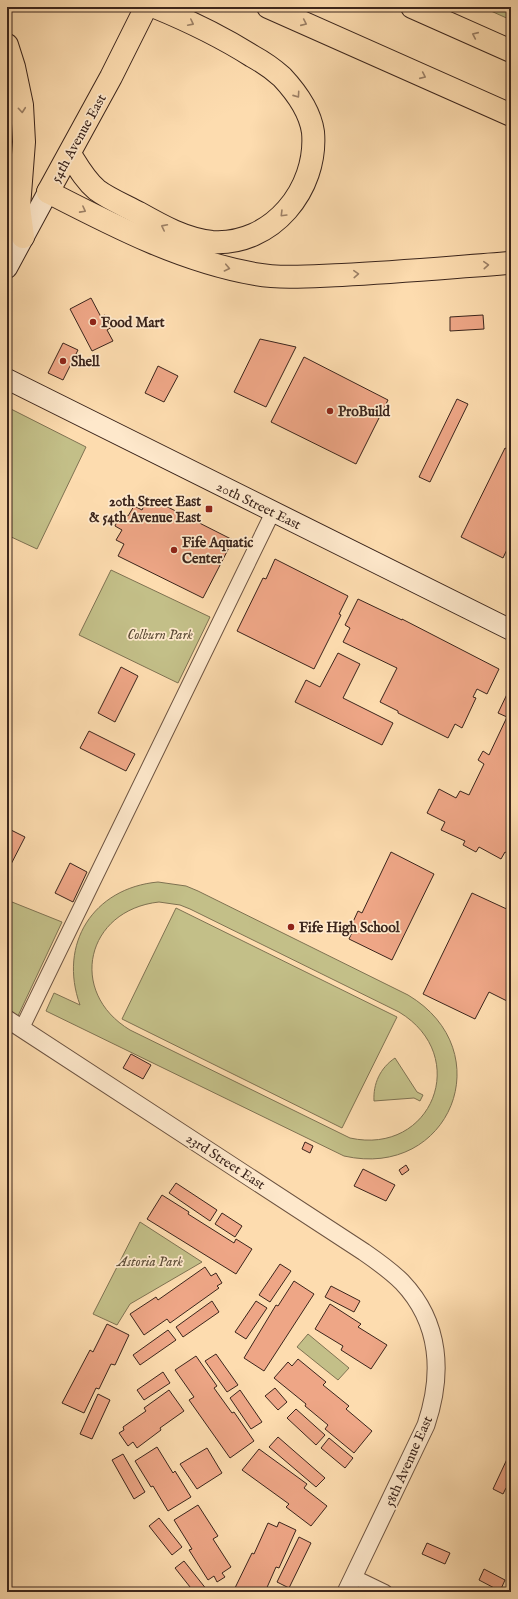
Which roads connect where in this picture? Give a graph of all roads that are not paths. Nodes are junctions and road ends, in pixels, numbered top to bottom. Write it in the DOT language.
graph roads {
  1 [pos="146,7"];
  2 [pos="155,7"];
  3 [pos="268,7"];
  4 [pos="412,7"];
  5 [pos="7,45"];
  6 [pos="511,51"];
  7 [pos="511,115"];
  8 [pos="70,154"];
  9 [pos="48,192"];
  10 [pos="23,238"];
  11 [pos="511,263"];
  12 [pos="7,268"];
  13 [pos="7,379"];
  14 [pos="273,512"];
  15 [pos="511,630"];
  16 [pos="7,1018"];
  17 [pos="22,1028"];
  18 [pos="428,1322"];
  19 [pos="354,1577"];
  20 [pos="346,1592"];
  21 [pos="385,1592"];
  1 -- 8 [label="main road, 54th Avenue East"];
  2 -- 8 [label="main road, one-way"];
  3 -- 7 [label="main road, one-way"];
  6 -- 4 [label="main road, one-way"];
  5 -- 10 [label="main road, one-way"];
  8 -- 9 [label="main road, 54th Avenue East"];
  9 -- 10 [label="main road, 54th Avenue East"];
  9 -- 11 [label="main road, one-way"];
  10 -- 12 [label="main road, 54th Avenue East"];
  13 -- 14 [label="main road, 20th Street East"];
  14 -- 15 [label="main road, 20th Street East"];
  14 -- 17 [label="street"];
  16 -- 17 [label="street, 23rd Street East"];
  17 -- 18 [label="street, 23rd Street East"];
  18 -- 19 [label="street, 58th Avenue East"];
  19 -- 20 [label="street, 58th Avenue East"];
  19 -- 21 [label="street"];
}
